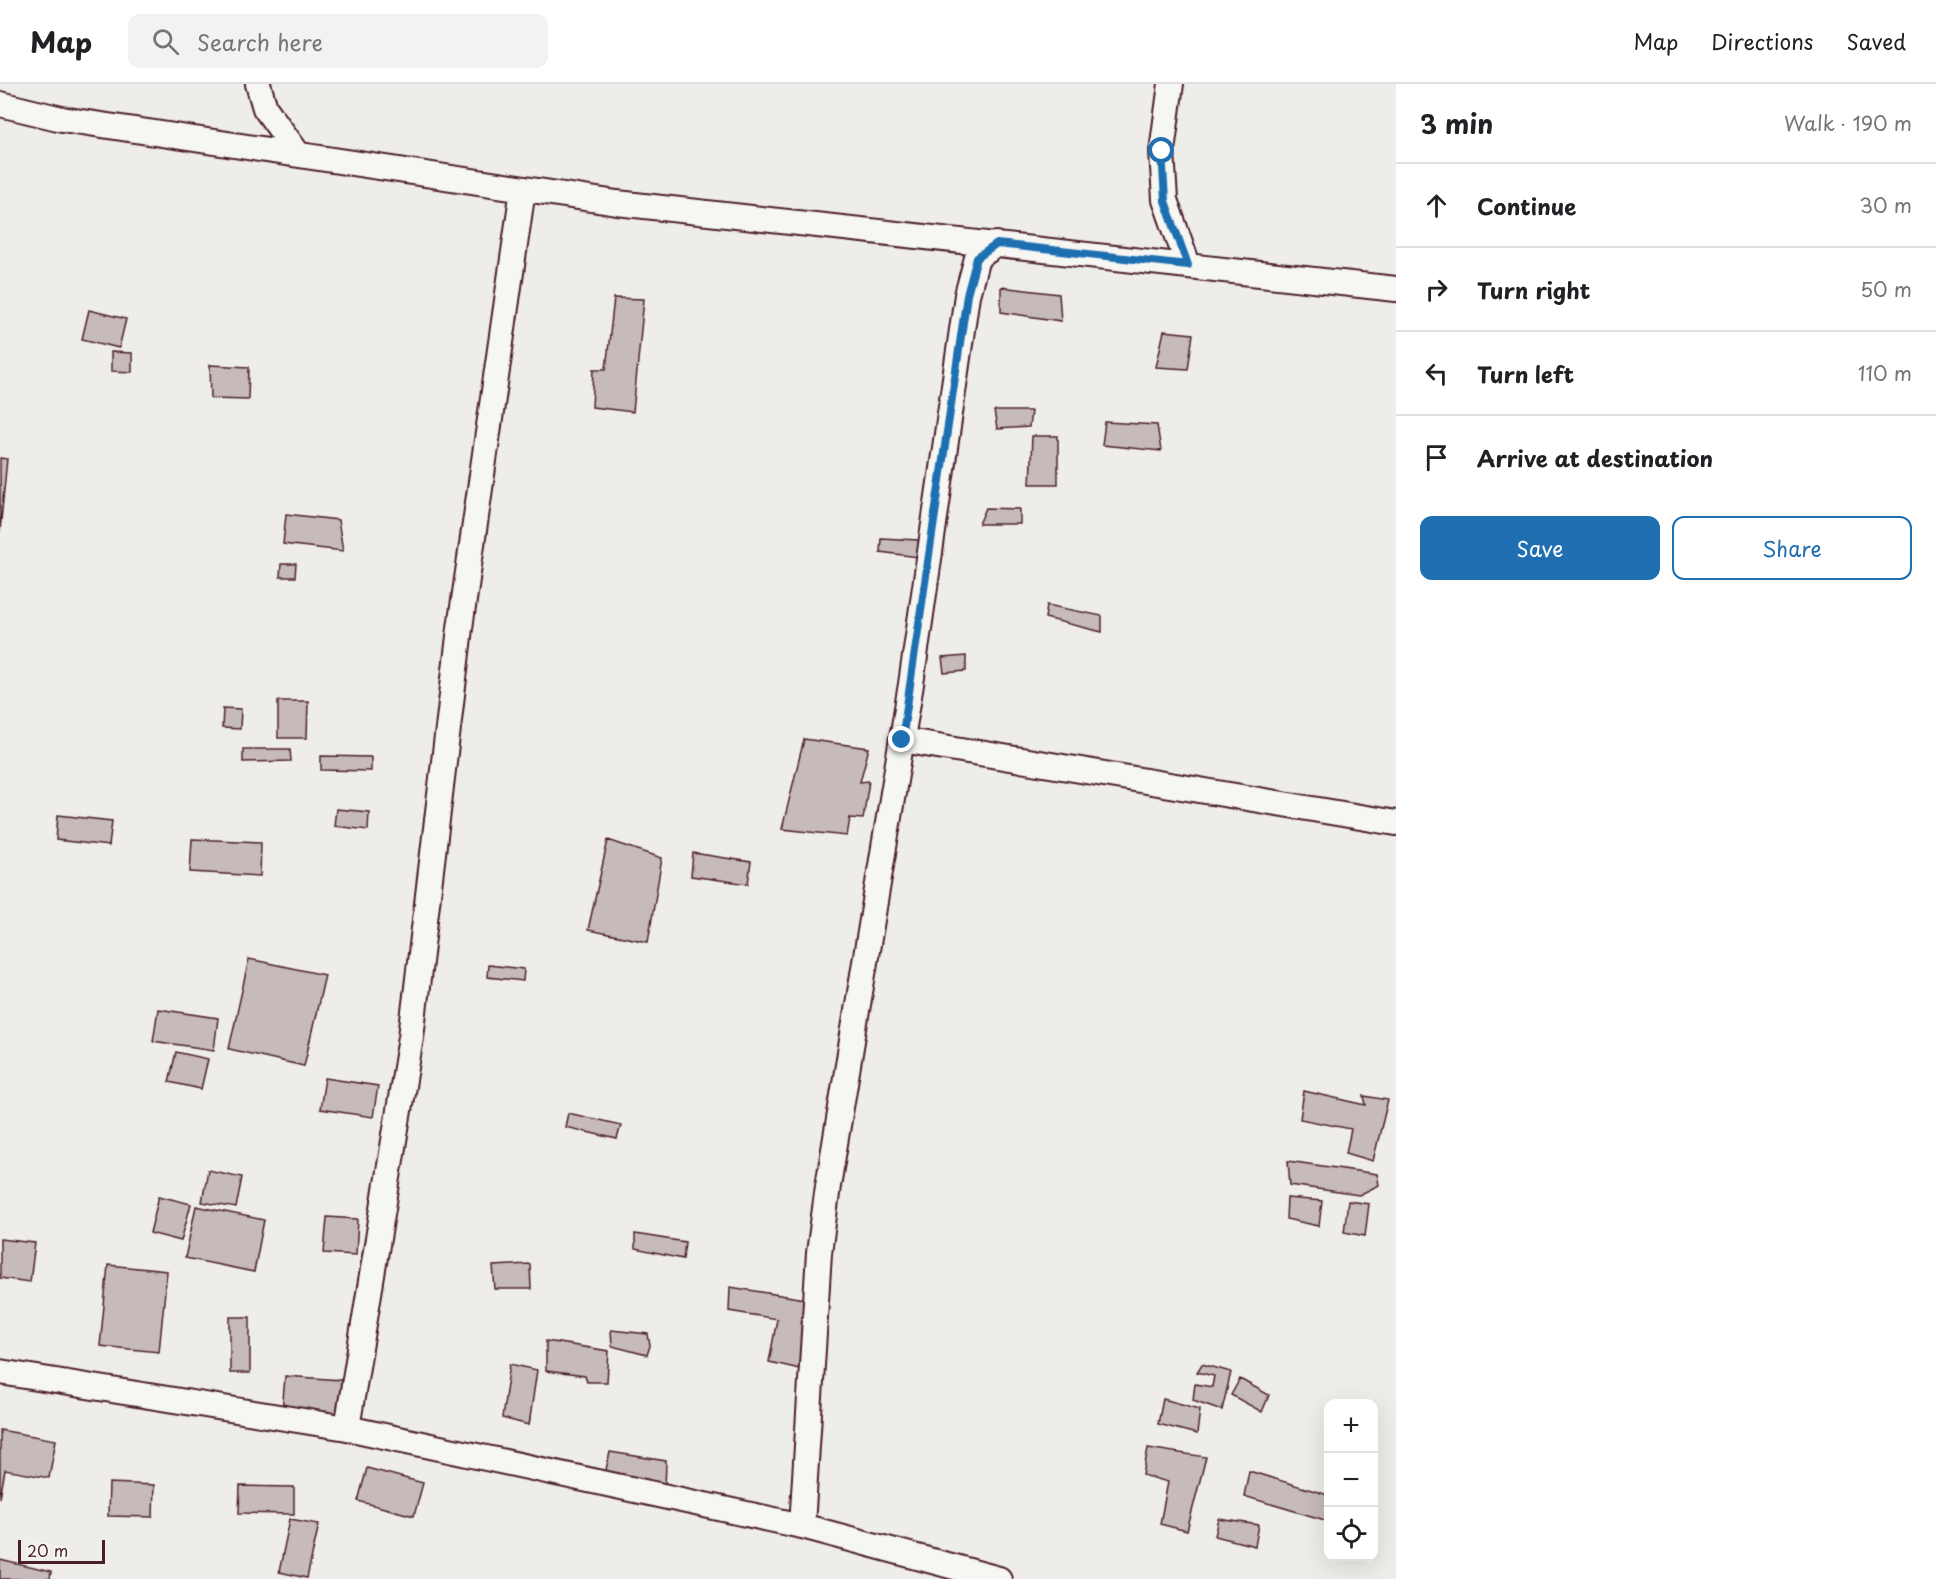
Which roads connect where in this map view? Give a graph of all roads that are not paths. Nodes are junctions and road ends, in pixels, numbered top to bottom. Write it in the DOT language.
graph roads {
  1 [pos="258,84"];
  2 [pos="1171,84"];
  3 [pos="0,104"];
  4 [pos="298,154"];
  5 [pos="523,189"];
  6 [pos="997,244"];
  7 [pos="1188,265"];
  8 [pos="1396,289"];
  9 [pos="902,740"];
  10 [pos="1396,823"];
  11 [pos="0,1372"];
  12 [pos="348,1428"];
  13 [pos="802,1526"];
  14 [pos="999,1579"];
  1 -- 4 [label="street"];
  2 -- 7 [label="street"];
  3 -- 4 [label="street"];
  4 -- 5 [label="street"];
  5 -- 6 [label="street"];
  5 -- 12 [label="street"];
  6 -- 7 [label="street"];
  6 -- 9 [label="street"];
  7 -- 8 [label="street"];
  9 -- 10 [label="street"];
  9 -- 13 [label="street"];
  11 -- 12 [label="street"];
  12 -- 13 [label="street"];
  13 -- 14 [label="street"];
}
